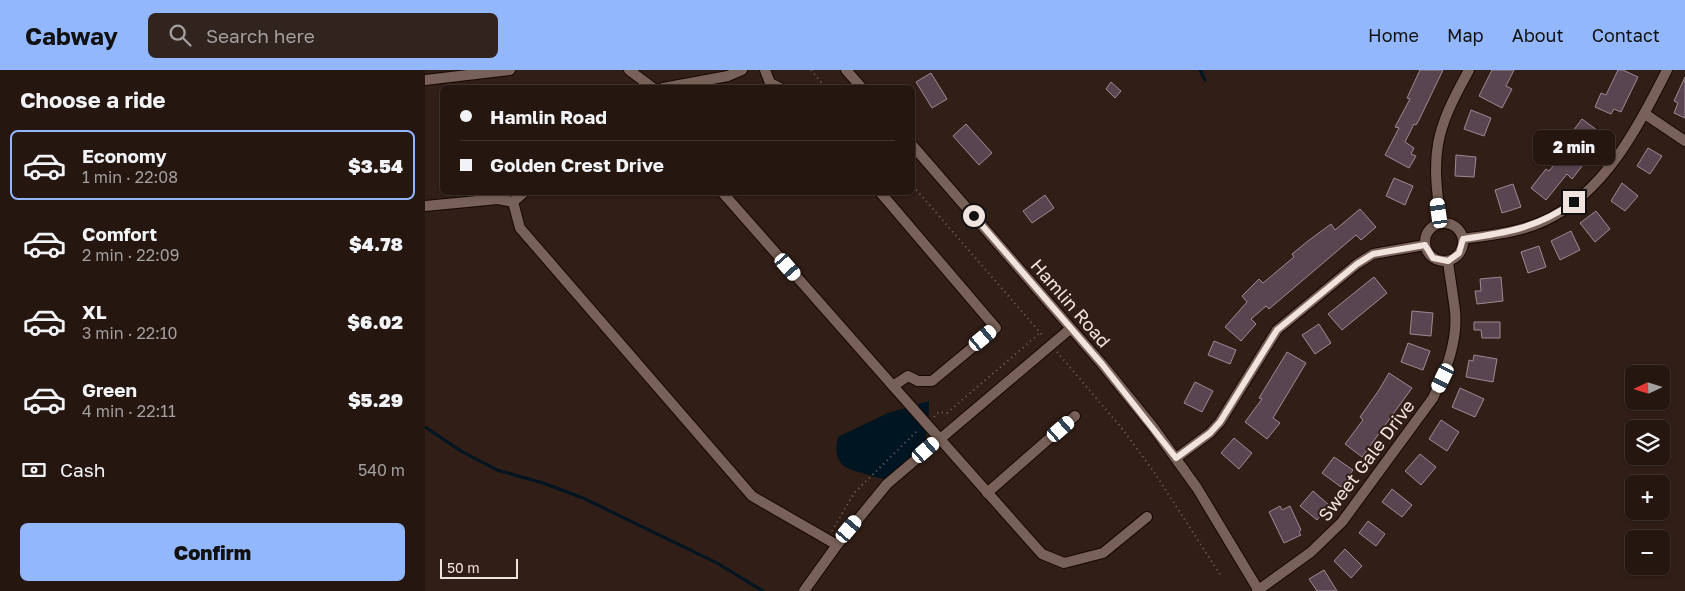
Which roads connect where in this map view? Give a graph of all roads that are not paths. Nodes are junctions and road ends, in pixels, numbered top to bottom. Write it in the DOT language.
graph roads {
  1 [pos="510,70"];
  2 [pos="629,70"];
  3 [pos="742,70"];
  4 [pos="765,70"];
  5 [pos="846,70"];
  6 [pos="1469,70"];
  7 [pos="1667,70"];
  8 [pos="425,80"];
  9 [pos="649,85"];
  10 [pos="679,85"];
  11 [pos="774,85"];
  12 [pos="859,85"];
  13 [pos="1645,114"];
  14 [pos="1685,141"];
  15 [pos="915,148"];
  16 [pos="521,195"];
  17 [pos="725,195"];
  18 [pos="883,195"];
  19 [pos="513,202"];
  20 [pos="425,206"];
  21 [pos="1441,223"];
  22 [pos="1463,239"];
  23 [pos="1425,245"];
  24 [pos="1448,261"];
  25 [pos="1070,329"];
  26 [pos="893,386"];
  27 [pos="1075,416"];
  28 [pos="939,438"];
  29 [pos="1176,458"];
  30 [pos="987,493"];
  31 [pos="1147,517"];
  32 [pos="832,542"];
  33 [pos="804,591"];
  34 [pos="1258,591"];
  1 -- 8 [label="street"];
  2 -- 9 [label="street"];
  3 -- 10 [label="street"];
  4 -- 11 [label="street"];
  5 -- 12 [label="street"];
  6 -- 21 [label="street"];
  7 -- 13 [label="street"];
  13 -- 14 [label="street"];
  13 -- 22 [label="street"];
  15 -- 25 [label="street, Hamlin Road"];
  16 -- 19 [label="street"];
  17 -- 26 [label="street"];
  18 -- 26 [label="street"];
  19 -- 20 [label="street"];
  19 -- 32 [label="street"];
  21 -- 22 [label="street"];
  21 -- 23 [label="street"];
  22 -- 24 [label="street"];
  23 -- 24 [label="street"];
  23 -- 29 [label="street"];
  24 -- 34 [label="street, Sweet Gale Drive"];
  25 -- 28 [label="street"];
  25 -- 29 [label="street, Hamlin Road"];
  26 -- 28 [label="street"];
  27 -- 30 [label="street"];
  28 -- 30 [label="street"];
  28 -- 32 [label="street"];
  29 -- 34 [label="street, Hamlin Road"];
  30 -- 31 [label="street"];
  32 -- 33 [label="street"];
}
